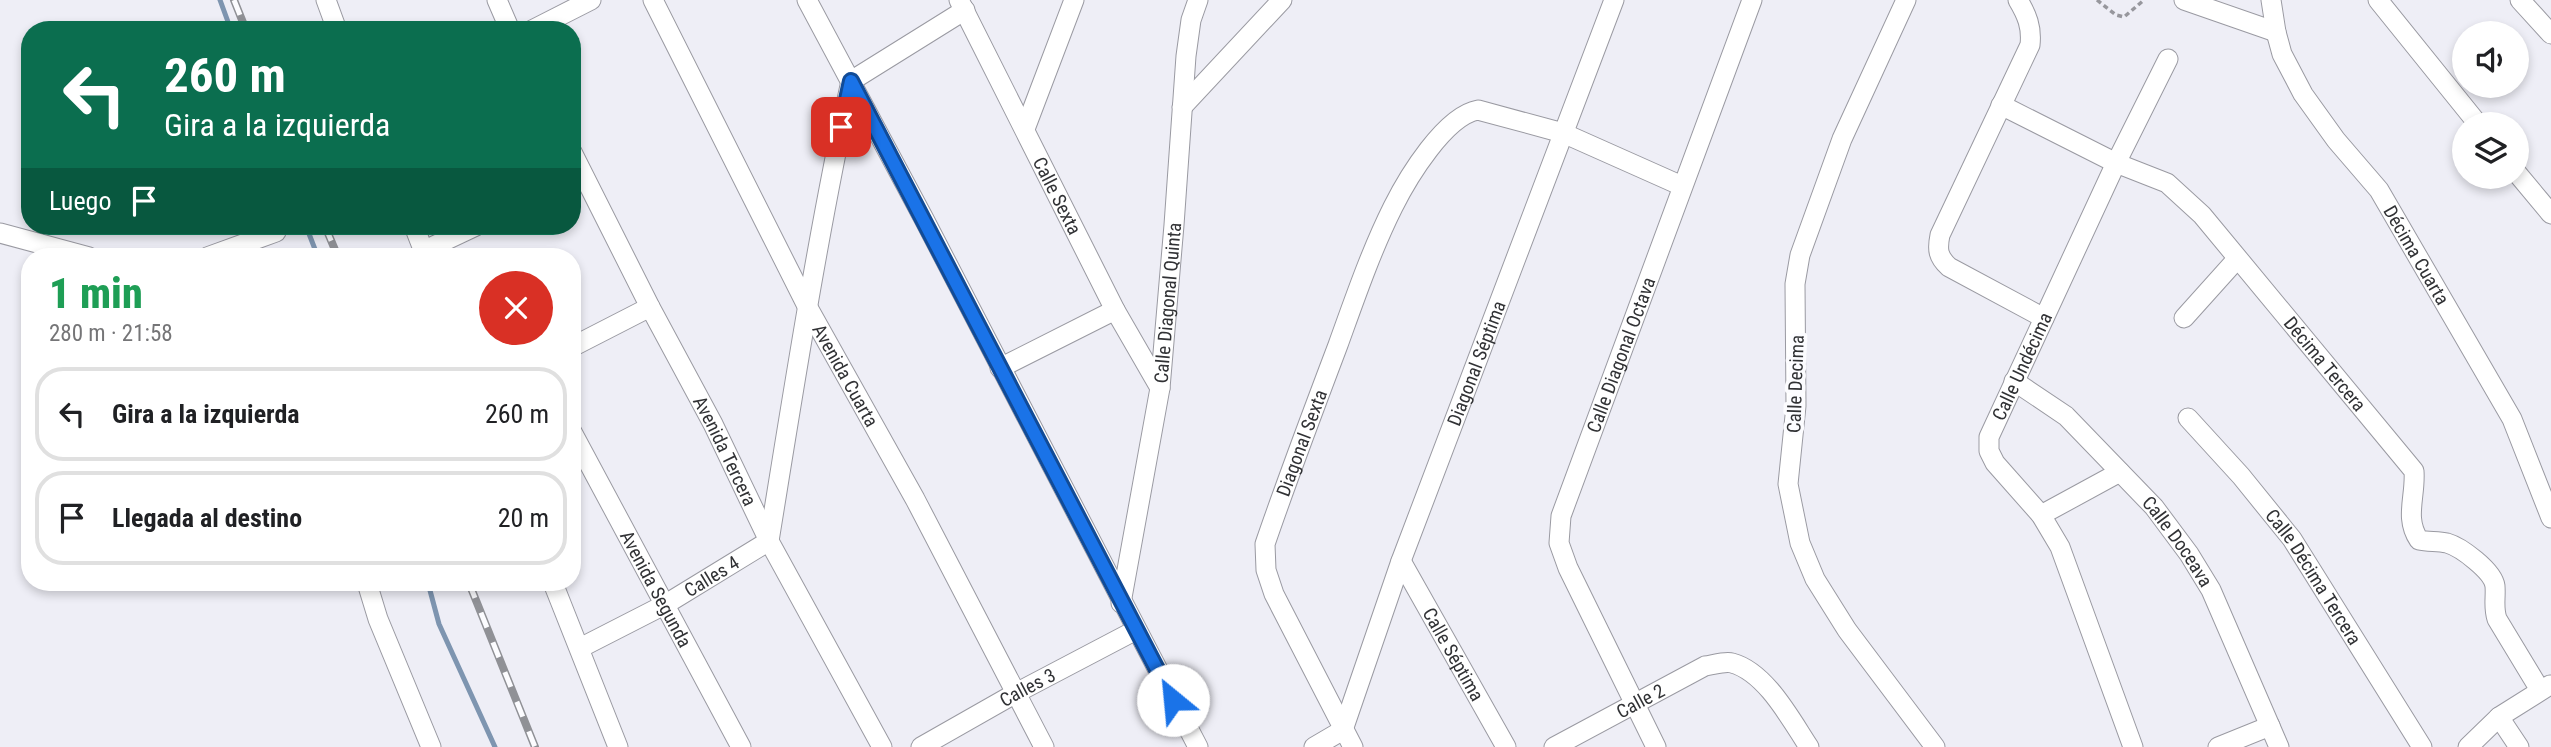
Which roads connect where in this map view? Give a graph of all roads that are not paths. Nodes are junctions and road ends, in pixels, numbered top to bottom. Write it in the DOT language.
graph roads {
  1 [pos="326,0"];
  2 [pos="497,0"];
  3 [pos="591,0"];
  4 [pos="653,0"];
  5 [pos="807,0"];
  6 [pos="1074,0"];
  7 [pos="1198,0"];
  8 [pos="1282,0"];
  9 [pos="1614,0"];
  10 [pos="1752,0"];
  11 [pos="1906,0"];
  12 [pos="2018,0"];
  13 [pos="2184,0"];
  14 [pos="2271,0"];
  15 [pos="2378,0"];
  16 [pos="2520,0"];
  17 [pos="962,5"];
  18 [pos="334,21"];
  19 [pos="506,21"];
  20 [pos="549,21"];
  21 [pos="2276,32"];
  22 [pos="2551,34"];
  23 [pos="2168,59"];
  24 [pos="851,81"];
  25 [pos="2001,105"];
  26 [pos="1182,107"];
  27 [pos="2468,112"];
  28 [pos="1026,129"];
  29 [pos="1563,133"];
  30 [pos="2116,163"];
  31 [pos="581,182"];
  32 [pos="1682,186"];
  33 [pos="2529,188"];
  34 [pos="2551,214"];
  35 [pos="0,233"];
  36 [pos="272,235"];
  37 [pos="460,235"];
  38 [pos="56,248"];
  39 [pos="247,248"];
  40 [pos="436,248"];
  41 [pos="2237,259"];
  42 [pos="807,306"];
  43 [pos="650,307"];
  44 [pos="1115,310"];
  45 [pos="2044,318"];
  46 [pos="2184,318"];
  47 [pos="581,342"];
  48 [pos="1000,368"];
  49 [pos="2014,381"];
  50 [pos="1160,388"];
  51 [pos="2188,418"];
  52 [pos="581,448"];
  53 [pos="2120,472"];
  54 [pos="2041,515"];
  55 [pos="2551,518"];
  56 [pos="769,541"];
  57 [pos="1401,561"];
  58 [pos="369,591"];
  59 [pos="557,591"];
  60 [pos="1121,603"];
  61 [pos="666,604"];
  62 [pos="1136,631"];
  63 [pos="579,648"];
  64 [pos="2546,687"];
  65 [pos="1016,693"];
  66 [pos="1634,705"];
  67 [pos="2499,717"];
  68 [pos="2270,726"];
  69 [pos="1348,738"];
  70 [pos="427,745"];
  71 [pos="618,747"];
  72 [pos="741,747"];
  73 [pos="882,747"];
  74 [pos="921,747"];
  75 [pos="1044,747"];
  76 [pos="1198,747"];
  77 [pos="1314,747"];
  78 [pos="1506,747"];
  79 [pos="1554,747"];
  80 [pos="1656,747"];
  81 [pos="1809,747"];
  82 [pos="1935,747"];
  83 [pos="2133,747"];
  84 [pos="2218,747"];
  85 [pos="2279,747"];
  86 [pos="2422,747"];
  87 [pos="2468,747"];
  88 [pos="2519,747"];
  1 -- 18 [label="street"];
  2 -- 19 [label="street"];
  3 -- 20 [label="street"];
  4 -- 42 [label="street, Avenida Cuarta"];
  5 -- 24 [label="street"];
  6 -- 28 [label="street"];
  7 -- 26 [label="street, Calle Diagonal Quinta"];
  8 -- 26 [label="street"];
  9 -- 29 [label="street, Diagonal Séptima"];
  10 -- 32 [label="street, Calle Diagonal Octava"];
  11 -- 82 [label="street, Calle Decima"];
  12 -- 25 [label="street"];
  13 -- 21 [label="street"];
  14 -- 21 [label="street, Décima Cuarta"];
  15 -- 27 [label="street"];
  16 -- 22 [label="street"];
  17 -- 24 [label="street"];
  17 -- 28 [label="street, Calle Sexta"];
  21 -- 55 [label="street, Décima Cuarta"];
  23 -- 30 [label="street, Calle Undécima"];
  24 -- 42 [label="street"];
  24 -- 48 [label="street"];
  25 -- 30 [label="street, Décima Tercera"];
  25 -- 45 [label="street"];
  26 -- 50 [label="street, Calle Diagonal Quinta"];
  28 -- 44 [label="street, Calle Sexta"];
  29 -- 32 [label="street, Diagonal Sexta"];
  29 -- 57 [label="street, Diagonal Séptima"];
  29 -- 69 [label="street, Diagonal Sexta"];
  30 -- 41 [label="street, Décima Tercera"];
  30 -- 45 [label="street, Calle Undécima"];
  31 -- 43 [label="street, Avenida Tercera"];
  32 -- 66 [label="street, Calle Diagonal Octava"];
  33 -- 34 [label="street"];
  35 -- 38 [label="street"];
  36 -- 39 [label="street"];
  37 -- 40 [label="street"];
  41 -- 46 [label="street"];
  41 -- 64 [label="street, Décima Tercera"];
  42 -- 56 [label="street"];
  42 -- 65 [label="street, Avenida Cuarta"];
  43 -- 47 [label="street"];
  43 -- 56 [label="street, Avenida Tercera"];
  44 -- 48 [label="street"];
  44 -- 50 [label="street, Calle Sexta"];
  45 -- 49 [label="street, Calle Undécima"];
  48 -- 60 [label="street"];
  49 -- 53 [label="street, Calle Doceava"];
  49 -- 54 [label="street, Calle Undécima"];
  50 -- 60 [label="street, Calle Diagonal Quinta"];
  51 -- 86 [label="street, Calle Décima Tercera"];
  52 -- 61 [label="street, Avenida Segunda"];
  53 -- 54 [label="street"];
  53 -- 68 [label="street, Calle Doceava"];
  54 -- 83 [label="street, Calle Undécima"];
  56 -- 61 [label="street, Calles 4"];
  56 -- 73 [label="street, Avenida Tercera"];
  57 -- 69 [label="street, Diagonal Séptima"];
  57 -- 78 [label="street, Calle Séptima"];
  58 -- 70 [label="street"];
  59 -- 63 [label="street"];
  60 -- 62 [label="street"];
  61 -- 63 [label="street, Calles 4"];
  61 -- 72 [label="street, Avenida Segunda"];
  62 -- 65 [label="street, Calles 3"];
  62 -- 76 [label="street"];
  63 -- 71 [label="street"];
  64 -- 67 [label="street"];
  65 -- 74 [label="street, Calles 3"];
  65 -- 75 [label="street, Avenida Cuarta"];
  66 -- 79 [label="street, Calle 2"];
  66 -- 80 [label="street, Calle Diagonal Octava"];
  66 -- 81 [label="street, Calle 2"];
  67 -- 87 [label="street"];
  67 -- 88 [label="street"];
  68 -- 84 [label="street"];
  68 -- 85 [label="street, Calle Doceava"];
  69 -- 77 [label="street"];
}
